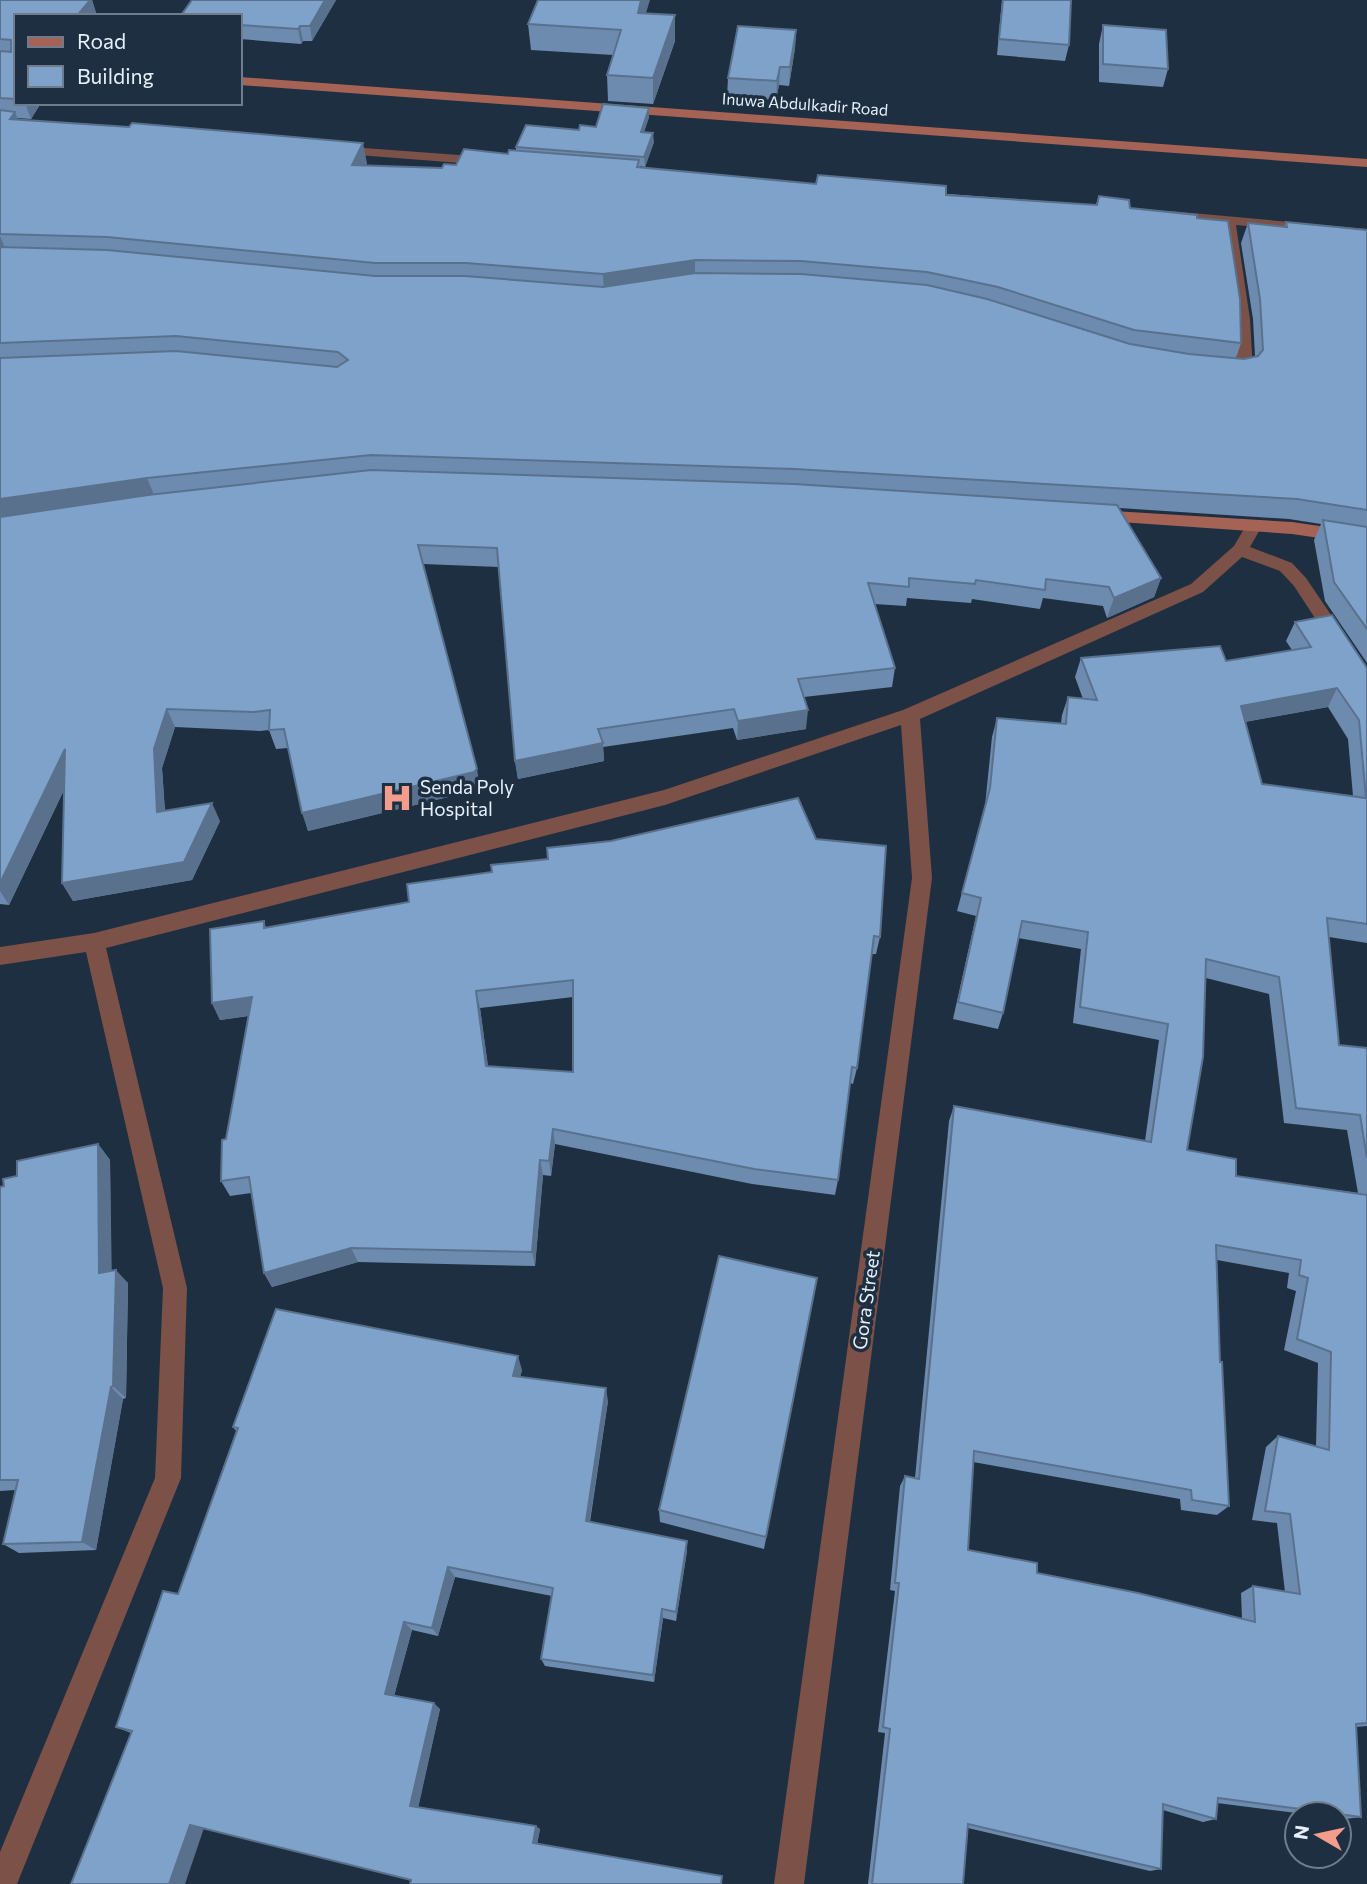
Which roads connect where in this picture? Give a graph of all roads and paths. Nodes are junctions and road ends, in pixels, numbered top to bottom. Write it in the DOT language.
graph roads {
  1 [pos="242,81"];
  2 [pos="321,148"];
  3 [pos="502,163"];
  4 [pos="1367,163"];
  5 [pos="1158,214"];
  6 [pos="1228,219"];
  7 [pos="1367,233"];
  8 [pos="1212,369"];
  9 [pos="1077,514"];
  10 [pos="1254,526"];
  11 [pos="1367,539"];
  12 [pos="1240,550"];
  13 [pos="1367,682"];
  14 [pos="910,715"];
  15 [pos="94,942"];
  16 [pos="0,956"];
  17 [pos="2,1884"];
  18 [pos="789,1884"];
  1 -- 4 [label="main road, Inuwa Abdulkadir Road"];
  2 -- 3 [label="street"];
  5 -- 6 [label="street"];
  6 -- 7 [label="street"];
  6 -- 8 [label="street"];
  9 -- 10 [label="main road"];
  10 -- 11 [label="main road"];
  10 -- 12 [label="street"];
  12 -- 13 [label="street"];
  12 -- 14 [label="street"];
  14 -- 15 [label="street"];
  14 -- 18 [label="street, Gora Street"];
  15 -- 16 [label="street"];
  15 -- 17 [label="street"];
}
